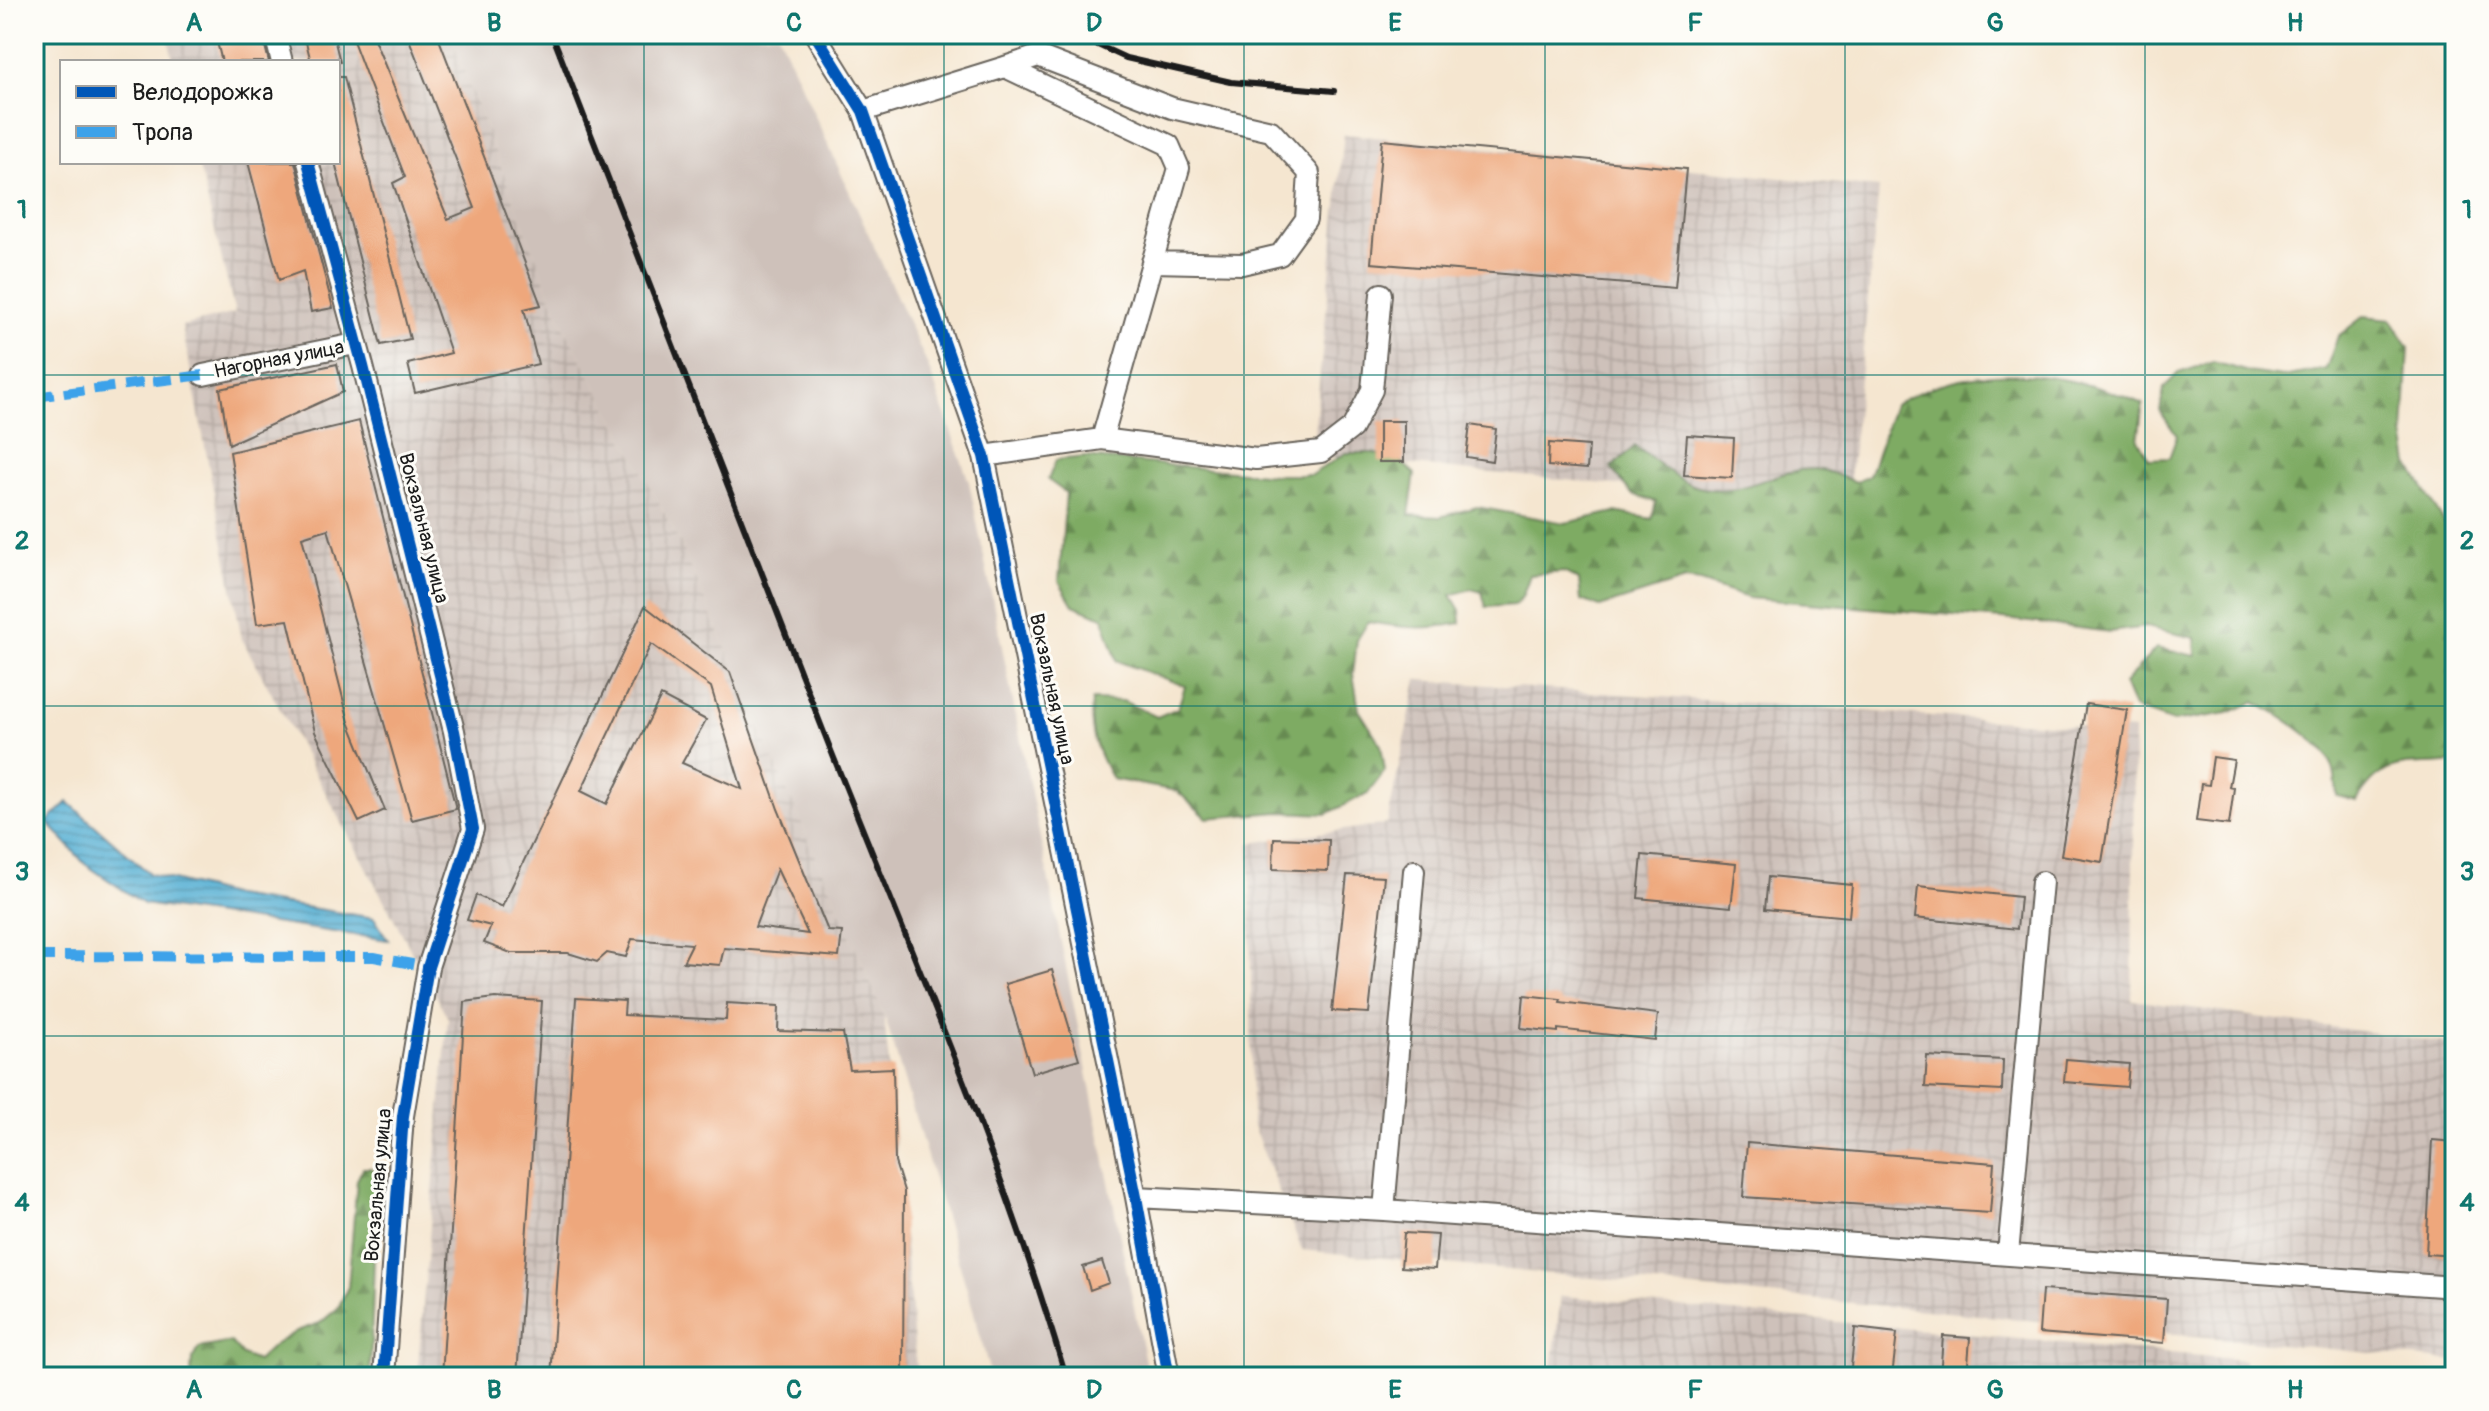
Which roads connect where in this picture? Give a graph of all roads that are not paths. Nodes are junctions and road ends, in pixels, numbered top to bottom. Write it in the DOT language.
graph roads {
  1 [pos="275,34"];
  2 [pos="815,34"];
  3 [pos="282,60"];
  4 [pos="1005,67"];
  5 [pos="863,111"];
  6 [pos="309,164"];
  7 [pos="1152,262"];
  8 [pos="1381,294"];
  9 [pos="355,344"];
  10 [pos="203,375"];
  11 [pos="1102,439"];
  12 [pos="984,456"];
  13 [pos="1414,871"];
  14 [pos="2042,882"];
  15 [pos="1136,1197"];
  16 [pos="1384,1210"];
  17 [pos="2008,1254"];
  18 [pos="2455,1287"];
  19 [pos="384,1377"];
  20 [pos="1169,1377"];
  1 -- 3 [label="street"];
  2 -- 5 [label="street, Вокзальная улица"];
  4 -- 5 [label="street"];
  4 -- 7 [label="street"];
  4 -- 7 [label="street"];
  5 -- 12 [label="street, Вокзальная улица"];
  6 -- 9 [label="street, Вокзальная улица"];
  7 -- 11 [label="street"];
  8 -- 11 [label="street"];
  9 -- 10 [label="street, Нагорная улица"];
  9 -- 19 [label="street, Вокзальная улица"];
  11 -- 12 [label="street"];
  12 -- 15 [label="street, Вокзальная улица"];
  13 -- 16 [label="street"];
  14 -- 17 [label="street"];
  15 -- 16 [label="street"];
  15 -- 20 [label="street, Вокзальная улица"];
  16 -- 17 [label="street"];
  17 -- 18 [label="street"];
}
